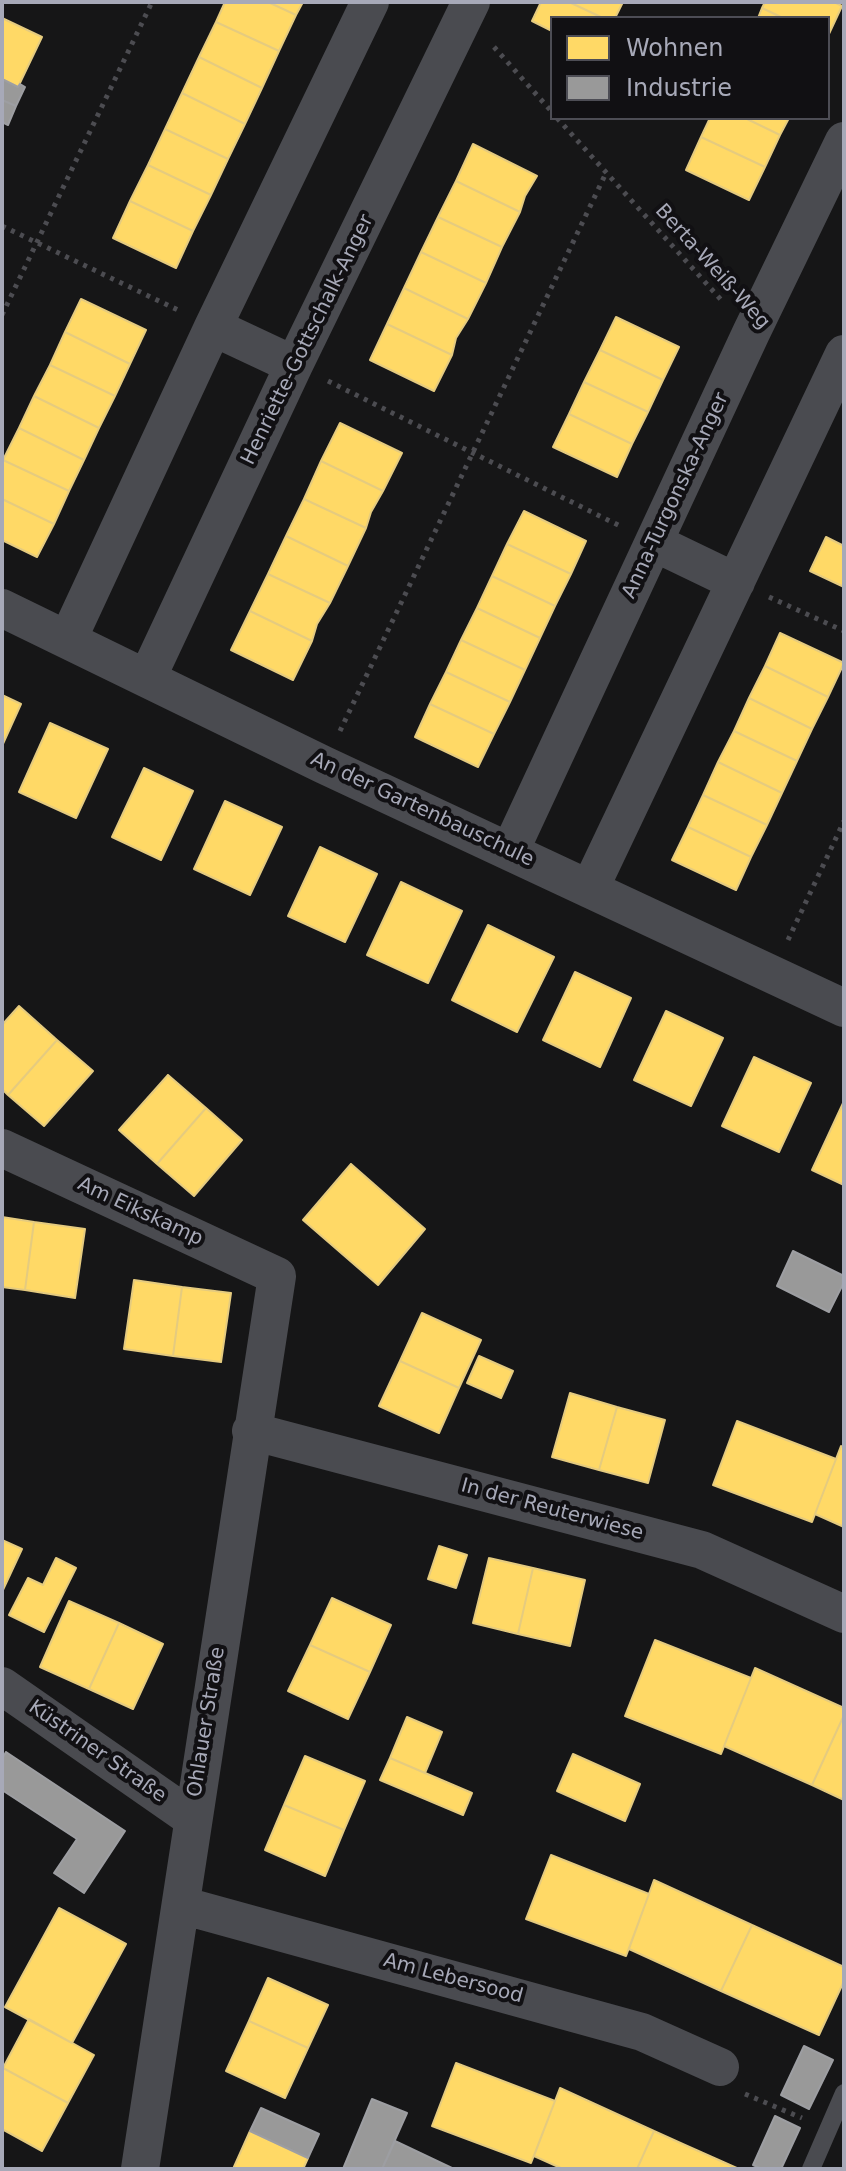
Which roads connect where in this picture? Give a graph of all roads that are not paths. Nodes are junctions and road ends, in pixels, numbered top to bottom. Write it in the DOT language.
graph roads {
  1 [pos="370,2"];
  2 [pos="468,8"];
  3 [pos="844,141"];
  4 [pos="213,327"];
  5 [pos="844,354"];
  6 [pos="294,365"];
  7 [pos="655,543"];
  8 [pos="736,582"];
  9 [pos="2,608"];
  10 [pos="68,639"];
  11 [pos="147,678"];
  12 [pos="510,851"];
  13 [pos="590,888"];
  14 [pos="844,1008"];
  15 [pos="2,1148"];
  16 [pos="277,1276"];
  17 [pos="251,1431"];
  18 [pos="844,1614"];
  19 [pos="2,1686"];
  20 [pos="193,1819"];
  21 [pos="181,1905"];
  22 [pos="720,2067"];
  23 [pos="844,2093"];
  24 [pos="140,2169"];
  25 [pos="811,2169"];
  1 -- 4 [label="street"];
  2 -- 6 [label="street, Henriette-Gottschalk-Anger"];
  3 -- 7 [label="street, Anna-Turgonska-Anger"];
  4 -- 6 [label="street"];
  4 -- 10 [label="street"];
  5 -- 8 [label="street"];
  6 -- 11 [label="street, Henriette-Gottschalk-Anger"];
  7 -- 8 [label="street"];
  7 -- 12 [label="street, Anna-Turgonska-Anger"];
  8 -- 13 [label="street"];
  9 -- 10 [label="street, An der Gartenbauschule"];
  10 -- 11 [label="street, An der Gartenbauschule"];
  11 -- 12 [label="street, An der Gartenbauschule"];
  12 -- 13 [label="street, An der Gartenbauschule"];
  13 -- 14 [label="street, An der Gartenbauschule"];
  15 -- 16 [label="street, Am Eikskamp"];
  16 -- 17 [label="street, Ohlauer Straße"];
  17 -- 18 [label="street, In der Reuterwiese"];
  17 -- 20 [label="street, Ohlauer Straße"];
  19 -- 20 [label="street, Küstriner Straße"];
  20 -- 21 [label="street, Ohlauer Straße"];
  21 -- 22 [label="street, Am Lebersood"];
  21 -- 24 [label="street, Ohlauer Straße"];
  23 -- 25 [label="lane"];
}
